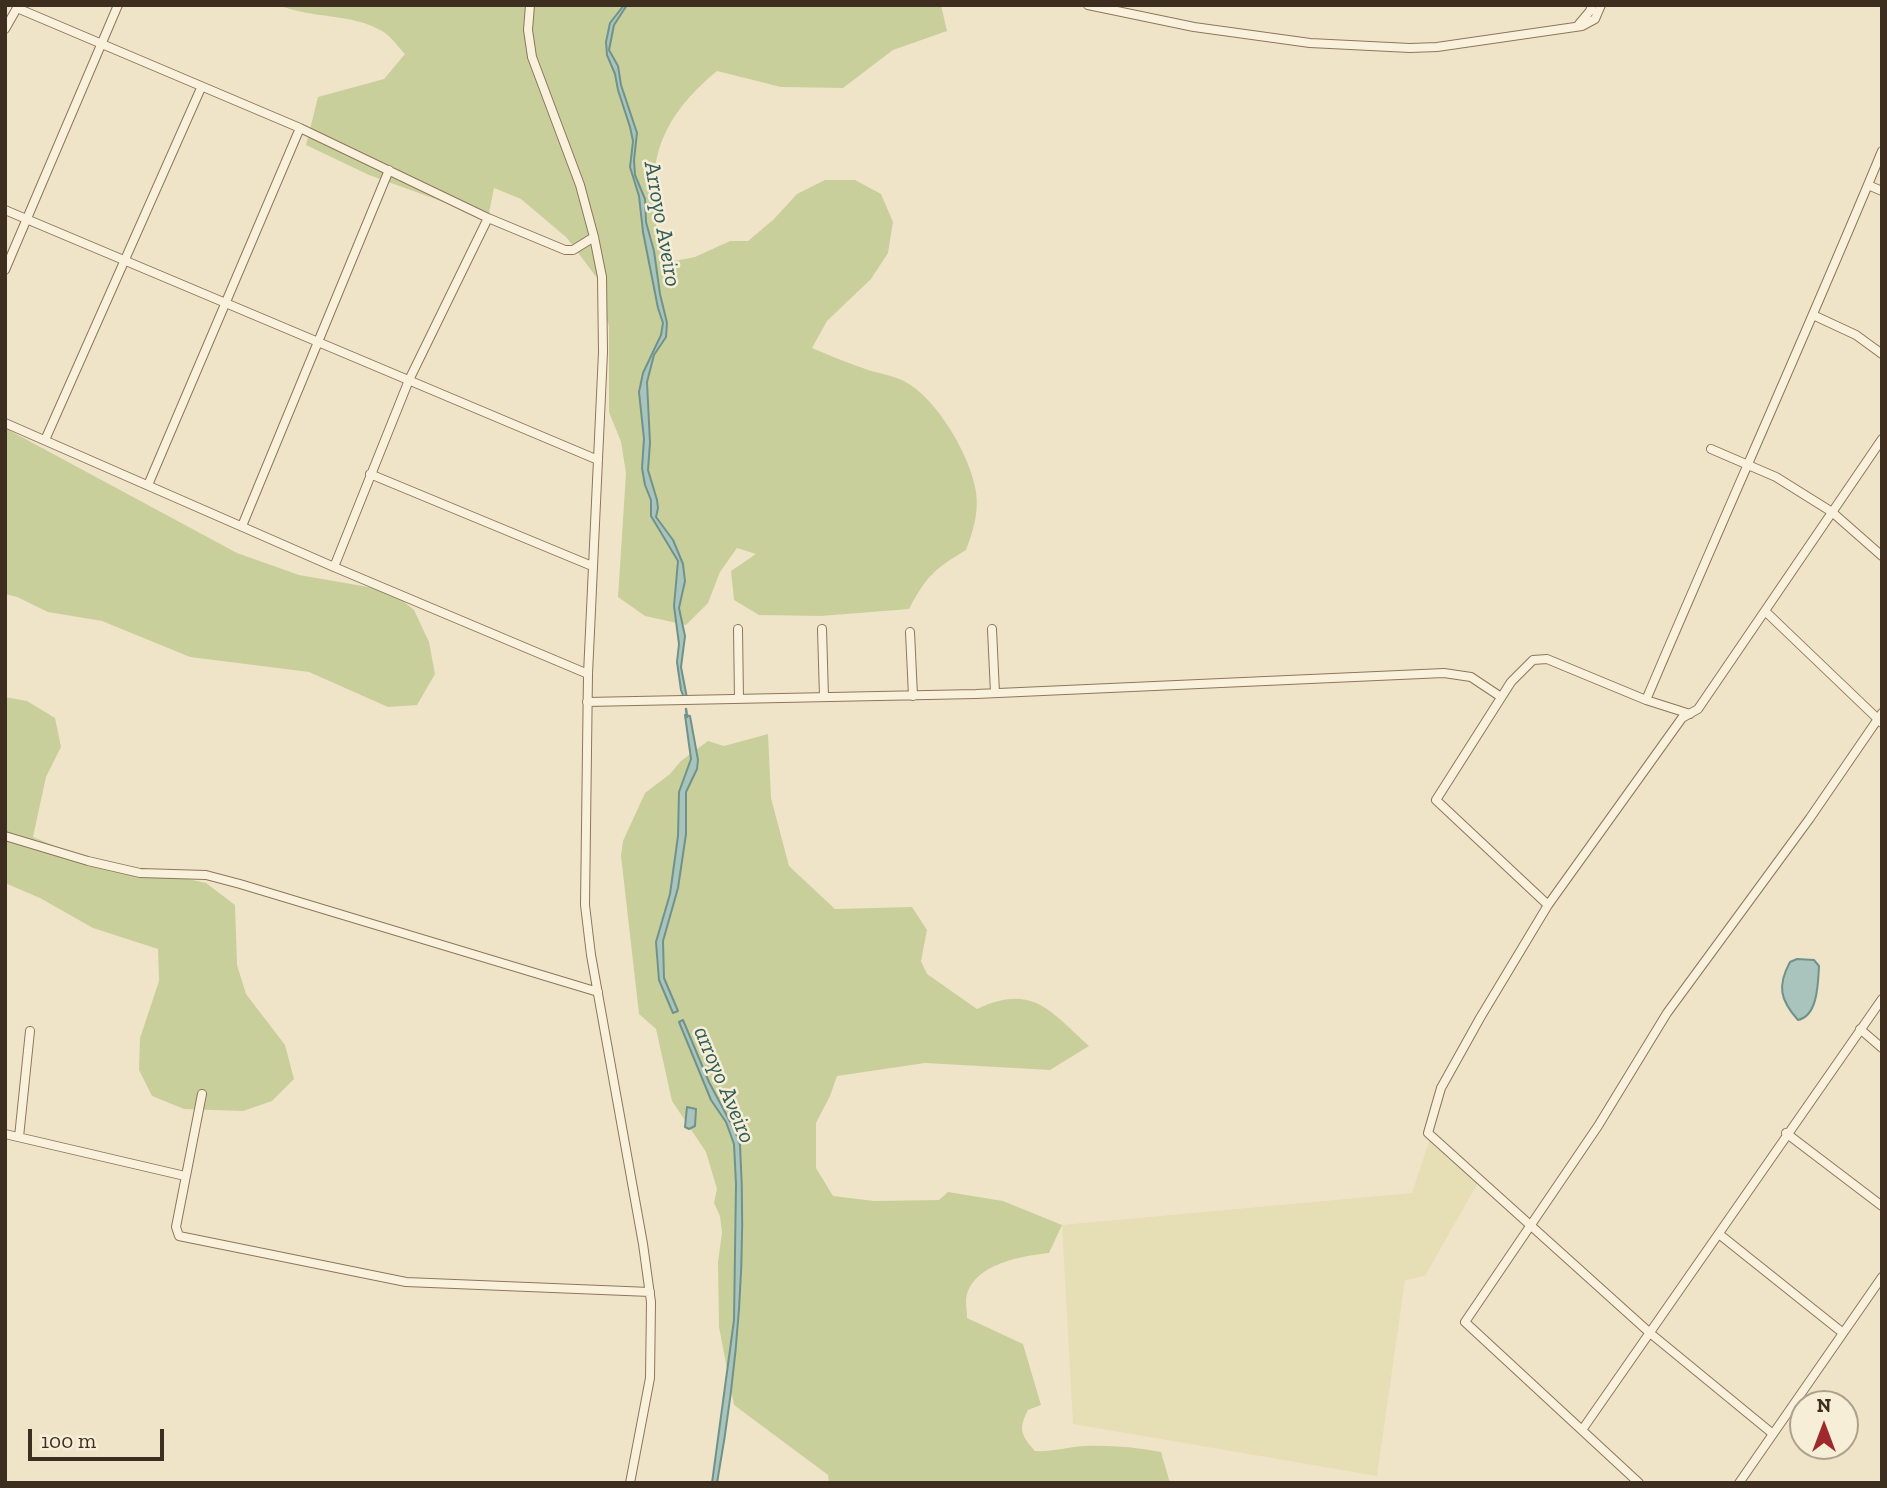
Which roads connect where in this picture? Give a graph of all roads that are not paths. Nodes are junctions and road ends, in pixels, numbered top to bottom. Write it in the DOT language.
graph roads {
  1 [pos="118,5"];
  2 [pos="530,5"];
  3 [pos="1088,5"];
  4 [pos="1592,5"];
  5 [pos="1601,5"];
  6 [pos="1577,26"];
  7 [pos="5,29"];
  8 [pos="101,44"];
  9 [pos="201,88"];
  10 [pos="300,128"];
  11 [pos="1882,151"];
  12 [pos="388,170"];
  13 [pos="1868,185"];
  14 [pos="1882,191"];
  15 [pos="5,210"];
  16 [pos="488,218"];
  17 [pos="27,219"];
  18 [pos="594,237"];
  19 [pos="125,261"];
  20 [pos="5,270"];
  21 [pos="226,303"];
  22 [pos="1813,315"];
  23 [pos="318,342"];
  24 [pos="1882,354"];
  25 [pos="408,380"];
  26 [pos="5,422"];
  27 [pos="1882,439"];
  28 [pos="45,440"];
  29 [pos="1711,449"];
  30 [pos="598,460"];
  31 [pos="1746,464"];
  32 [pos="370,474"];
  33 [pos="148,485"];
  34 [pos="1832,512"];
  35 [pos="242,526"];
  36 [pos="1882,556"];
  37 [pos="592,566"];
  38 [pos="334,567"];
  39 [pos="1765,611"];
  40 [pos="738,629"];
  41 [pos="822,629"];
  42 [pos="992,629"];
  43 [pos="910,632"];
  44 [pos="588,674"];
  45 [pos="995,694"];
  46 [pos="913,696"];
  47 [pos="824,697"];
  48 [pos="1501,697"];
  49 [pos="739,699"];
  50 [pos="1646,699"];
  51 [pos="587,702"];
  52 [pos="1690,714"];
  53 [pos="1880,719"];
  54 [pos="5,836"];
  55 [pos="1548,905"];
  56 [pos="598,992"];
  57 [pos="1882,999"];
  58 [pos="1860,1029"];
  59 [pos="30,1031"];
  60 [pos="1882,1048"];
  61 [pos="202,1094"];
  62 [pos="1786,1133"];
  63 [pos="5,1134"];
  64 [pos="19,1138"];
  65 [pos="185,1176"];
  66 [pos="1882,1206"];
  67 [pos="1530,1226"];
  68 [pos="1719,1234"];
  69 [pos="1882,1277"];
  70 [pos="650,1292"];
  71 [pos="1650,1333"];
  72 [pos="1843,1333"];
  73 [pos="1581,1430"];
  74 [pos="1773,1434"];
  75 [pos="629,1483"];
  76 [pos="1639,1483"];
  77 [pos="1739,1483"];
  1 -- 8 [label="street"];
  2 -- 18 [label="street"];
  3 -- 6 [label="street"];
  4 -- 6 [label="street"];
  5 -- 6 [label="street"];
  7 -- 8 [label="street"];
  8 -- 9 [label="street"];
  8 -- 17 [label="street"];
  9 -- 10 [label="street"];
  9 -- 19 [label="street"];
  10 -- 12 [label="street"];
  10 -- 21 [label="street"];
  11 -- 13 [label="street"];
  12 -- 16 [label="street"];
  12 -- 23 [label="street"];
  13 -- 14 [label="street"];
  13 -- 22 [label="street"];
  15 -- 17 [label="street"];
  16 -- 18 [label="street"];
  16 -- 25 [label="street"];
  17 -- 19 [label="street"];
  17 -- 20 [label="street"];
  18 -- 30 [label="street"];
  19 -- 21 [label="street"];
  19 -- 28 [label="street"];
  21 -- 23 [label="street"];
  21 -- 33 [label="street"];
  22 -- 24 [label="street"];
  22 -- 31 [label="street"];
  23 -- 25 [label="street"];
  23 -- 35 [label="street"];
  25 -- 30 [label="street"];
  25 -- 32 [label="street"];
  26 -- 28 [label="street"];
  27 -- 34 [label="street"];
  28 -- 33 [label="street"];
  29 -- 31 [label="street"];
  30 -- 37 [label="street"];
  31 -- 34 [label="street"];
  31 -- 50 [label="street"];
  32 -- 37 [label="street"];
  32 -- 38 [label="street"];
  33 -- 35 [label="street"];
  34 -- 36 [label="street"];
  34 -- 39 [label="street"];
  35 -- 38 [label="street"];
  37 -- 44 [label="street"];
  38 -- 44 [label="street"];
  39 -- 52 [label="street"];
  39 -- 53 [label="street"];
  40 -- 49 [label="street"];
  41 -- 47 [label="street"];
  42 -- 45 [label="street"];
  43 -- 46 [label="street"];
  44 -- 51 [label="street"];
  45 -- 46 [label="street"];
  45 -- 48 [label="street"];
  46 -- 47 [label="street"];
  47 -- 49 [label="street"];
  48 -- 50 [label="street"];
  48 -- 55 [label="street"];
  49 -- 51 [label="street"];
  50 -- 52 [label="street"];
  51 -- 56 [label="street"];
  52 -- 55 [label="street"];
  53 -- 67 [label="street"];
  54 -- 56 [label="street"];
  55 -- 67 [label="street"];
  56 -- 70 [label="street"];
  57 -- 58 [label="street"];
  58 -- 60 [label="street"];
  58 -- 62 [label="street"];
  59 -- 64 [label="street"];
  61 -- 65 [label="street"];
  62 -- 66 [label="street"];
  62 -- 68 [label="street"];
  63 -- 64 [label="street"];
  64 -- 65 [label="street"];
  65 -- 70 [label="street"];
  67 -- 71 [label="street"];
  67 -- 73 [label="street"];
  68 -- 71 [label="street"];
  68 -- 72 [label="street"];
  69 -- 72 [label="street"];
  70 -- 75 [label="street"];
  71 -- 73 [label="street"];
  71 -- 74 [label="street"];
  72 -- 74 [label="street"];
  73 -- 76 [label="street"];
  74 -- 77 [label="street"];
}
